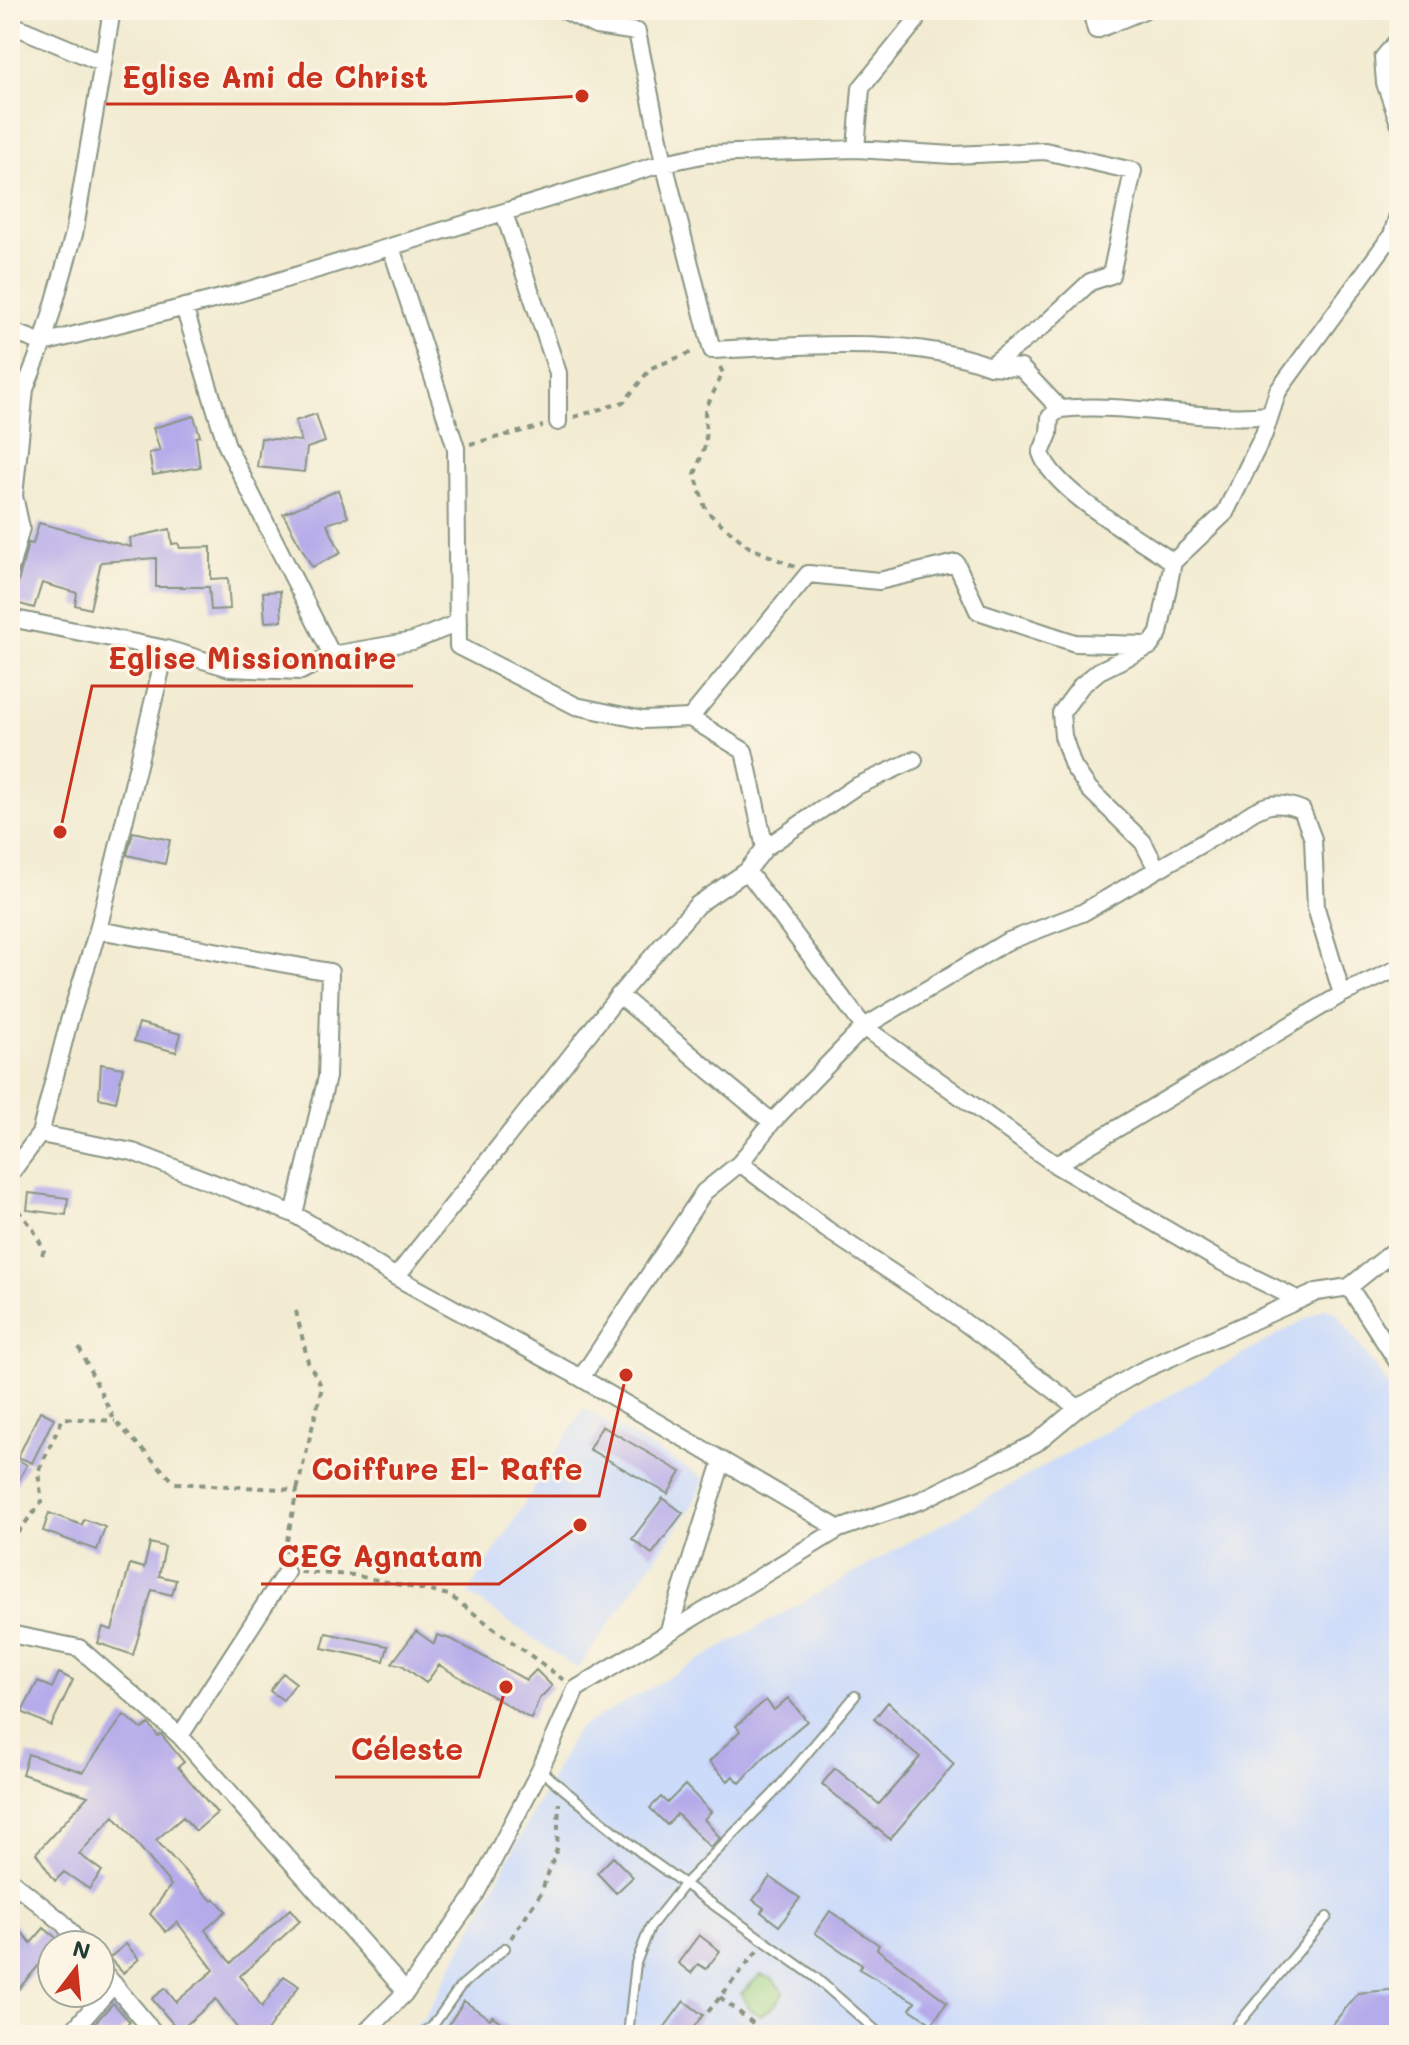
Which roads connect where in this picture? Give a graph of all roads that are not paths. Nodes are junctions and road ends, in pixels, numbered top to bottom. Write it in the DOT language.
graph roads {
  1 [pos="112,10"];
  2 [pos="564,10"];
  3 [pos="913,10"];
  4 [pos="1091,10"];
  5 [pos="1144,10"];
  6 [pos="10,24"];
  7 [pos="1399,39"];
  8 [pos="103,63"];
  9 [pos="1399,123"];
  10 [pos="856,149"];
  11 [pos="664,163"];
  12 [pos="1399,212"];
  13 [pos="504,213"];
  14 [pos="391,247"];
  15 [pos="184,307"];
  16 [pos="10,331"];
  17 [pos="43,343"];
  18 [pos="990,366"];
  19 [pos="1060,409"];
  20 [pos="1270,415"];
  21 [pos="558,422"];
  22 [pos="1173,562"];
  23 [pos="10,569"];
  24 [pos="10,618"];
  25 [pos="458,623"];
  26 [pos="1150,646"];
  27 [pos="166,649"];
  28 [pos="332,655"];
  29 [pos="690,718"];
  30 [pos="914,760"];
  31 [pos="765,848"];
  32 [pos="1157,869"];
  33 [pos="747,871"];
  34 [pos="98,930"];
  35 [pos="1399,968"];
  36 [pos="1342,994"];
  37 [pos="619,995"];
  38 [pos="864,1027"];
  39 [pos="772,1122"];
  40 [pos="40,1134"];
  41 [pos="740,1163"];
  42 [pos="1056,1165"];
  43 [pos="10,1174"];
  44 [pos="308,1222"];
  45 [pos="1399,1247"];
  46 [pos="396,1277"];
  47 [pos="1349,1287"];
  48 [pos="1299,1300"];
  49 [pos="1399,1364"];
  50 [pos="581,1378"];
  51 [pos="1078,1408"];
  52 [pos="722,1462"];
  53 [pos="839,1529"];
  54 [pos="286,1572"];
  55 [pos="668,1633"];
  56 [pos="10,1634"];
  57 [pos="855,1696"];
  58 [pos="180,1736"];
  59 [pos="540,1770"];
  60 [pos="10,1880"];
  61 [pos="685,1883"];
  62 [pos="1327,1917"];
  63 [pos="68,1929"];
  64 [pos="505,1948"];
  65 [pos="116,1986"];
  66 [pos="406,1992"];
  67 [pos="92,2009"];
  68 [pos="432,2027"];
  69 [pos="69,2035"];
  70 [pos="156,2035"];
  71 [pos="363,2035"];
  72 [pos="419,2035"];
  73 [pos="442,2035"];
  74 [pos="628,2035"];
  75 [pos="881,2035"];
  76 [pos="1229,2035"];
  1 -- 8 [label="street"];
  2 -- 11 [label="street"];
  3 -- 10 [label="street"];
  4 -- 5 [label="street"];
  6 -- 8 [label="street"];
  7 -- 9 [label="street"];
  8 -- 17 [label="street"];
  10 -- 11 [label="street"];
  10 -- 18 [label="street"];
  11 -- 13 [label="street"];
  11 -- 18 [label="street"];
  12 -- 20 [label="street"];
  13 -- 14 [label="street"];
  13 -- 21 [label="street"];
  14 -- 15 [label="street"];
  14 -- 25 [label="street"];
  15 -- 17 [label="street"];
  15 -- 28 [label="street"];
  16 -- 17 [label="street"];
  17 -- 23 [label="street"];
  18 -- 19 [label="street"];
  19 -- 20 [label="street"];
  19 -- 22 [label="street"];
  20 -- 22 [label="street"];
  22 -- 26 [label="street"];
  24 -- 27 [label="street"];
  25 -- 28 [label="street"];
  25 -- 29 [label="street"];
  26 -- 29 [label="street"];
  26 -- 32 [label="street"];
  27 -- 28 [label="street"];
  27 -- 34 [label="street"];
  29 -- 31 [label="street"];
  30 -- 31 [label="street"];
  31 -- 33 [label="street"];
  32 -- 36 [label="street"];
  32 -- 38 [label="street"];
  33 -- 37 [label="street"];
  33 -- 38 [label="street"];
  34 -- 40 [label="street"];
  34 -- 44 [label="street"];
  35 -- 36 [label="street"];
  36 -- 42 [label="street"];
  37 -- 39 [label="street"];
  37 -- 46 [label="street"];
  38 -- 39 [label="street"];
  38 -- 42 [label="street"];
  39 -- 41 [label="street"];
  40 -- 43 [label="street"];
  40 -- 44 [label="street"];
  41 -- 50 [label="street"];
  41 -- 51 [label="street"];
  42 -- 48 [label="street"];
  44 -- 46 [label="street"];
  45 -- 47 [label="street"];
  46 -- 50 [label="street"];
  47 -- 48 [label="street"];
  47 -- 49 [label="street"];
  48 -- 51 [label="street"];
  50 -- 52 [label="street"];
  51 -- 53 [label="street"];
  52 -- 53 [label="street"];
  52 -- 55 [label="street"];
  53 -- 55 [label="street"];
  54 -- 58 [label="street"];
  55 -- 59 [label="street"];
  56 -- 58 [label="street"];
  57 -- 61 [label="lane"];
  58 -- 66 [label="street"];
  59 -- 61 [label="lane"];
  59 -- 66 [label="street"];
  60 -- 63 [label="street"];
  61 -- 74 [label="lane"];
  61 -- 75 [label="lane"];
  62 -- 76 [label="lane"];
  64 -- 68 [label="lane"];
  65 -- 70 [label="street"];
  66 -- 71 [label="street"];
  67 -- 69 [label="street"];
  68 -- 72 [label="lane"];
  68 -- 73 [label="lane"];
}
